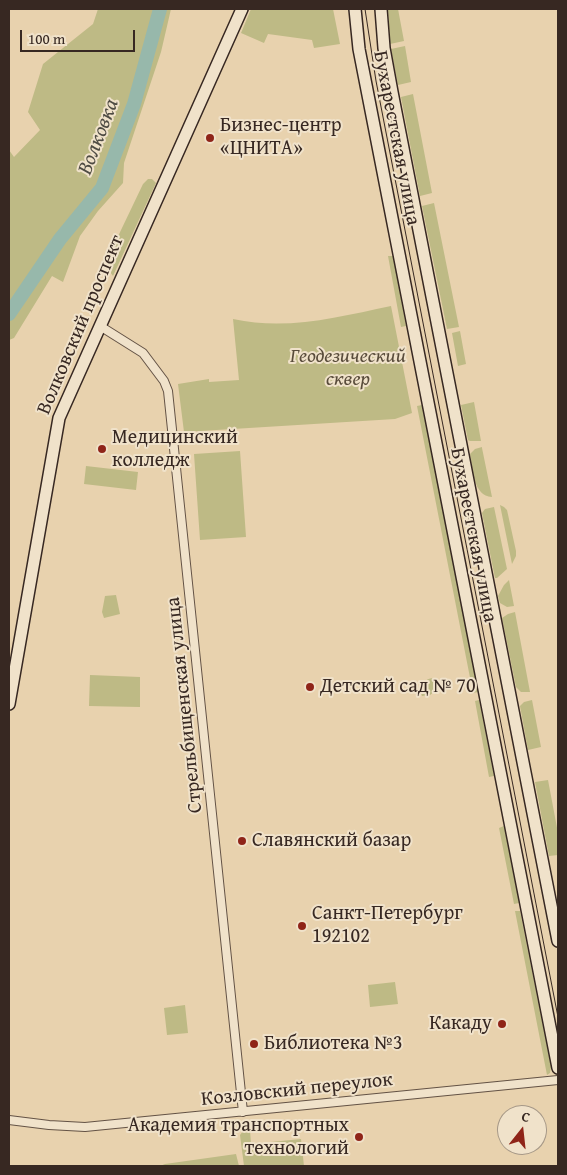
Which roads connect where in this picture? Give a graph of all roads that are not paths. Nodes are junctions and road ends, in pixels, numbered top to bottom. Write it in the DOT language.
graph roads {
  1 [pos="242,9"];
  2 [pos="356,9"];
  3 [pos="380,9"];
  4 [pos="100,326"];
  5 [pos="9,704"];
  6 [pos="558,941"];
  7 [pos="553,1008"];
  8 [pos="558,1068"];
  9 [pos="558,1080"];
  10 [pos="243,1112"];
  11 [pos="9,1120"];
  1 -- 4 [label="main road, Волковский проспект"];
  2 -- 7 [label="main road, Бухарестская улица"];
  3 -- 6 [label="main road, Бухарестская улица"];
  4 -- 5 [label="main road, Волковский проспект"];
  4 -- 10 [label="street, Стрельбищенская улица"];
  7 -- 8 [label="main road, Бухарестская улица"];
  9 -- 10 [label="street, Козловский переулок"];
  10 -- 11 [label="street, Козловский переулок"];
}
